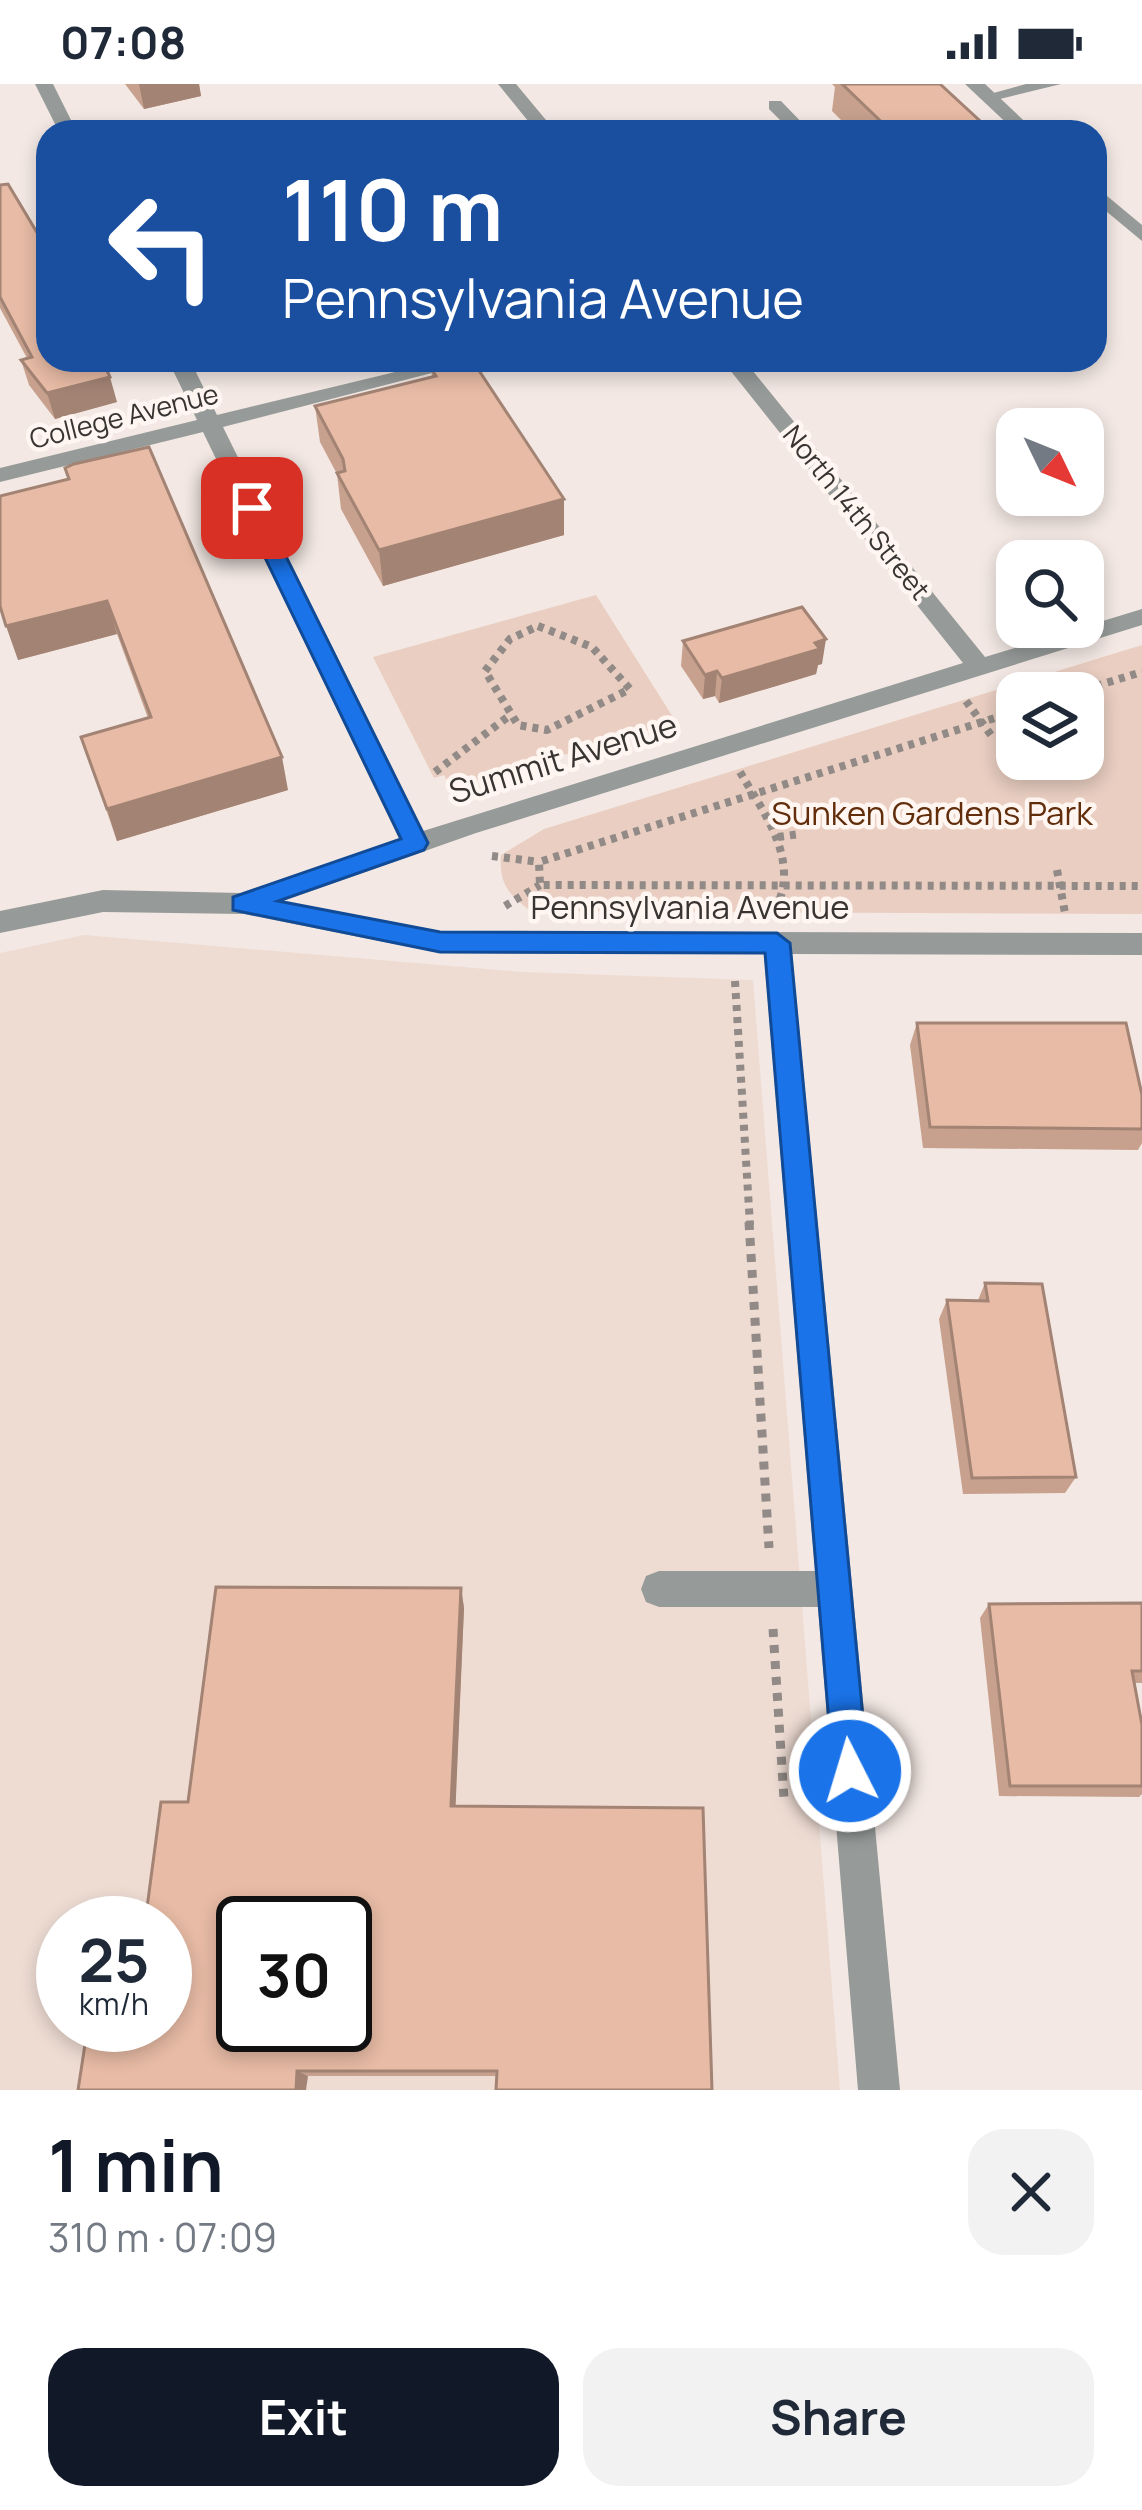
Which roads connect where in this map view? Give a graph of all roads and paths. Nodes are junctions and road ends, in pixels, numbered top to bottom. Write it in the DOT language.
graph roads {
  1 [pos="44,84"];
  2 [pos="507,84"];
  3 [pos="1052,84"];
  4 [pos="981,90"];
  5 [pos="775,105"];
  6 [pos="62,120"];
  7 [pos="537,120"];
  8 [pos="790,120"];
  9 [pos="1015,120"];
  10 [pos="1142,196"];
  11 [pos="1107,200"];
  12 [pos="1107,207"];
  13 [pos="1142,235"];
  14 [pos="185,372"];
  15 [pos="421,372"];
  16 [pos="743,372"];
  17 [pos="210,423"];
  18 [pos="0,475"];
  19 [pos="1142,617"];
  20 [pos="979,666"];
  21 [pos="1142,672"];
  22 [pos="1104,683"];
  23 [pos="508,716"];
  24 [pos="996,718"];
  25 [pos="982,722"];
  26 [pos="991,735"];
  27 [pos="436,772"];
  28 [pos="754,792"];
  29 [pos="800,834"];
  30 [pos="778,837"];
  31 [pos="415,843"];
  32 [pos="1057,870"];
  33 [pos="788,886"];
  34 [pos="1062,886"];
  35 [pos="1142,886"];
  36 [pos="242,904"];
  37 [pos="0,922"];
  38 [pos="777,943"];
  39 [pos="1142,944"];
  40 [pos="735,981"];
  41 [pos="659,1588"];
  42 [pos="771,1588"];
  43 [pos="835,1589"];
  44 [pos="784,1799"];
  45 [pos="879,2090"];
  1 -- 6 [label="street"];
  2 -- 7 [label="street"];
  3 -- 4 [label="street"];
  4 -- 9 [label="street"];
  5 -- 8 [label="street"];
  10 -- 11 [label="street"];
  12 -- 13 [label="street"];
  14 -- 17 [label="street"];
  15 -- 17 [label="street, College Avenue"];
  16 -- 20 [label="street, North 14th Street"];
  17 -- 18 [label="street, College Avenue"];
  17 -- 31 [label="street"];
  19 -- 20 [label="street, Summit Avenue"];
  20 -- 31 [label="street, Summit Avenue"];
  21 -- 22 [label="path"];
  23 -- 23 [label="path"];
  23 -- 27 [label="path"];
  24 -- 25 [label="path"];
  25 -- 26 [label="path"];
  25 -- 28 [label="path"];
  28 -- 30 [label="path"];
  28 -- 33 [label="path"];
  29 -- 30 [label="path"];
  30 -- 33 [label="path"];
  31 -- 36 [label="street, Summit Avenue"];
  32 -- 34 [label="path"];
  33 -- 34 [label="path"];
  34 -- 35 [label="path"];
  36 -- 37 [label="street, Summit Avenue"];
  36 -- 38 [label="street, Pennsylvania Avenue"];
  38 -- 39 [label="street, Pennsylvania Avenue"];
  38 -- 43 [label="street"];
  40 -- 42 [label="path"];
  41 -- 42 [label="street"];
  42 -- 43 [label="street"];
  42 -- 44 [label="path"];
  43 -- 45 [label="street"];
}
